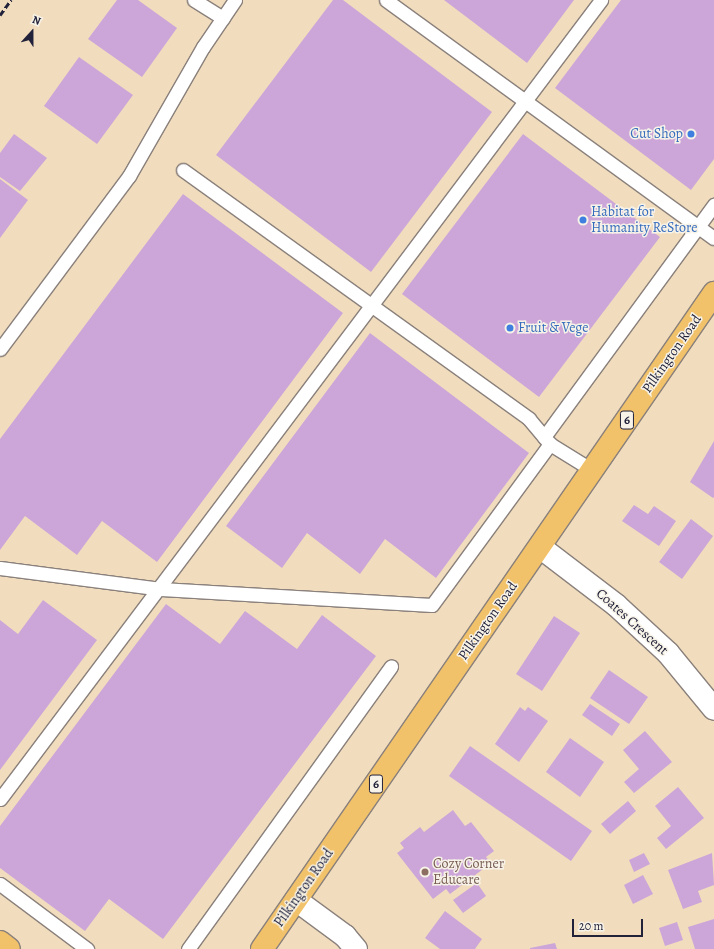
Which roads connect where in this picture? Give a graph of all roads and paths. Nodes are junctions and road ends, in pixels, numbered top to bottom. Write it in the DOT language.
graph roads {
  1 [pos="194,0"];
  2 [pos="235,0"];
  3 [pos="386,0"];
  4 [pos="601,0"];
  5 [pos="223,18"];
  6 [pos="526,101"];
  7 [pos="183,170"];
  8 [pos="714,205"];
  9 [pos="699,227"];
  10 [pos="714,238"];
  11 [pos="714,293"];
  12 [pos="372,306"];
  13 [pos="0,348"];
  14 [pos="547,440"];
  15 [pos="592,470"];
  16 [pos="540,547"];
  17 [pos="0,568"];
  18 [pos="162,589"];
  19 [pos="391,666"];
  20 [pos="714,709"];
  21 [pos="0,799"];
  22 [pos="0,884"];
  23 [pos="296,900"];
  24 [pos="0,942"];
  25 [pos="9,949"];
  26 [pos="88,949"];
  27 [pos="188,949"];
  28 [pos="262,949"];
  29 [pos="356,949"];
  1 -- 5 [label="lane"];
  2 -- 5 [label="lane"];
  3 -- 6 [label="lane"];
  4 -- 6 [label="lane"];
  5 -- 13 [label="lane"];
  6 -- 9 [label="lane"];
  6 -- 12 [label="lane"];
  7 -- 12 [label="lane"];
  8 -- 9 [label="lane"];
  9 -- 10 [label="lane"];
  9 -- 14 [label="lane"];
  11 -- 15 [label="main road, Pilkington Road / 6"];
  12 -- 14 [label="lane"];
  12 -- 18 [label="lane"];
  14 -- 15 [label="lane"];
  14 -- 18 [label="lane"];
  15 -- 16 [label="main road, Pilkington Road / 6"];
  16 -- 20 [label="street, Coates Crescent"];
  16 -- 23 [label="main road, Pilkington Road / 6"];
  17 -- 18 [label="lane"];
  18 -- 21 [label="lane"];
  19 -- 27 [label="lane"];
  22 -- 26 [label="lane"];
  23 -- 28 [label="main road, Pilkington Road / 6"];
  23 -- 29 [label="street"];
  24 -- 25 [label="main road"];
}
